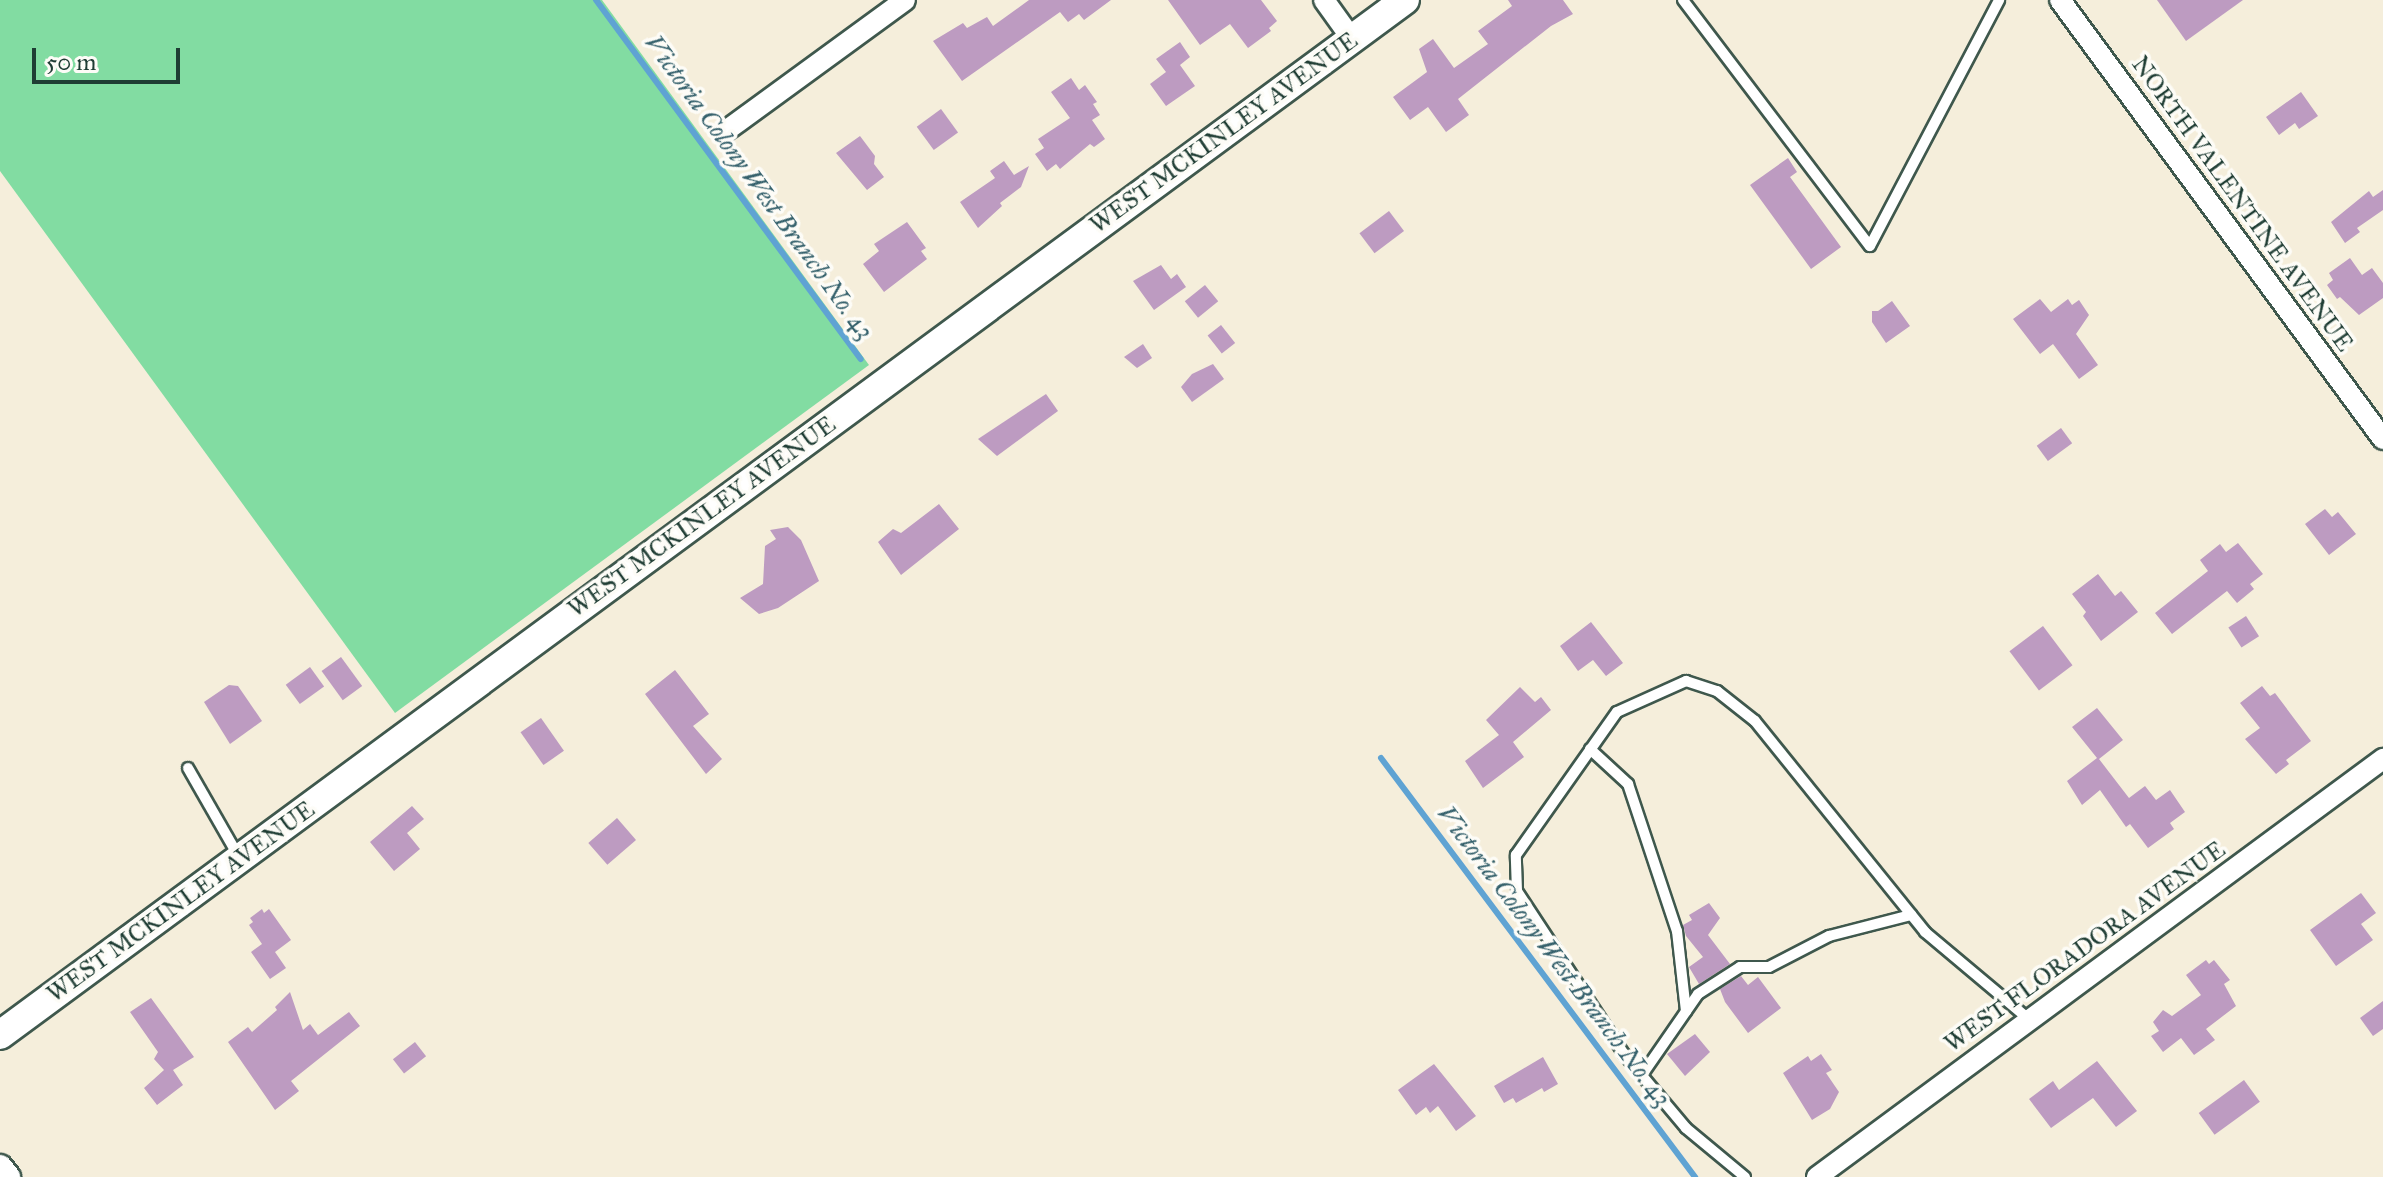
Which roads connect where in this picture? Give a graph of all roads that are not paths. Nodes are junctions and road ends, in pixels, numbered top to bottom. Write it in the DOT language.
graph roads {
  1 [pos="905,0"];
  2 [pos="1324,0"];
  3 [pos="1405,0"];
  4 [pos="1683,0"];
  5 [pos="1999,0"];
  6 [pos="2060,0"];
  7 [pos="1352,39"];
  8 [pos="727,130"];
  9 [pos="2383,439"];
  10 [pos="1590,749"];
  11 [pos="2383,759"];
  12 [pos="188,768"];
  13 [pos="239,859"];
  14 [pos="1911,915"];
  15 [pos="1686,1011"];
  16 [pos="2030,1020"];
  17 [pos="0,1035"];
  18 [pos="1642,1075"];
  19 [pos="0,1167"];
  20 [pos="8,1177"];
  21 [pos="1745,1177"];
  22 [pos="1817,1177"];
  1 -- 8 [label="street"];
  2 -- 7 [label="street"];
  3 -- 7 [label="main road, WEST MCKINLEY AVENUE"];
  4 -- 5 [label="lane"];
  6 -- 9 [label="street, NORTH VALENTINE AVENUE"];
  7 -- 13 [label="main road, WEST MCKINLEY AVENUE"];
  10 -- 14 [label="lane"];
  10 -- 15 [label="lane"];
  10 -- 18 [label="lane"];
  11 -- 16 [label="street, WEST FLORADORA AVENUE"];
  12 -- 13 [label="lane"];
  13 -- 17 [label="main road, WEST MCKINLEY AVENUE"];
  14 -- 15 [label="lane"];
  14 -- 16 [label="lane"];
  15 -- 18 [label="lane"];
  16 -- 22 [label="street, WEST FLORADORA AVENUE"];
  18 -- 21 [label="lane"];
  19 -- 20 [label="street"];
}
